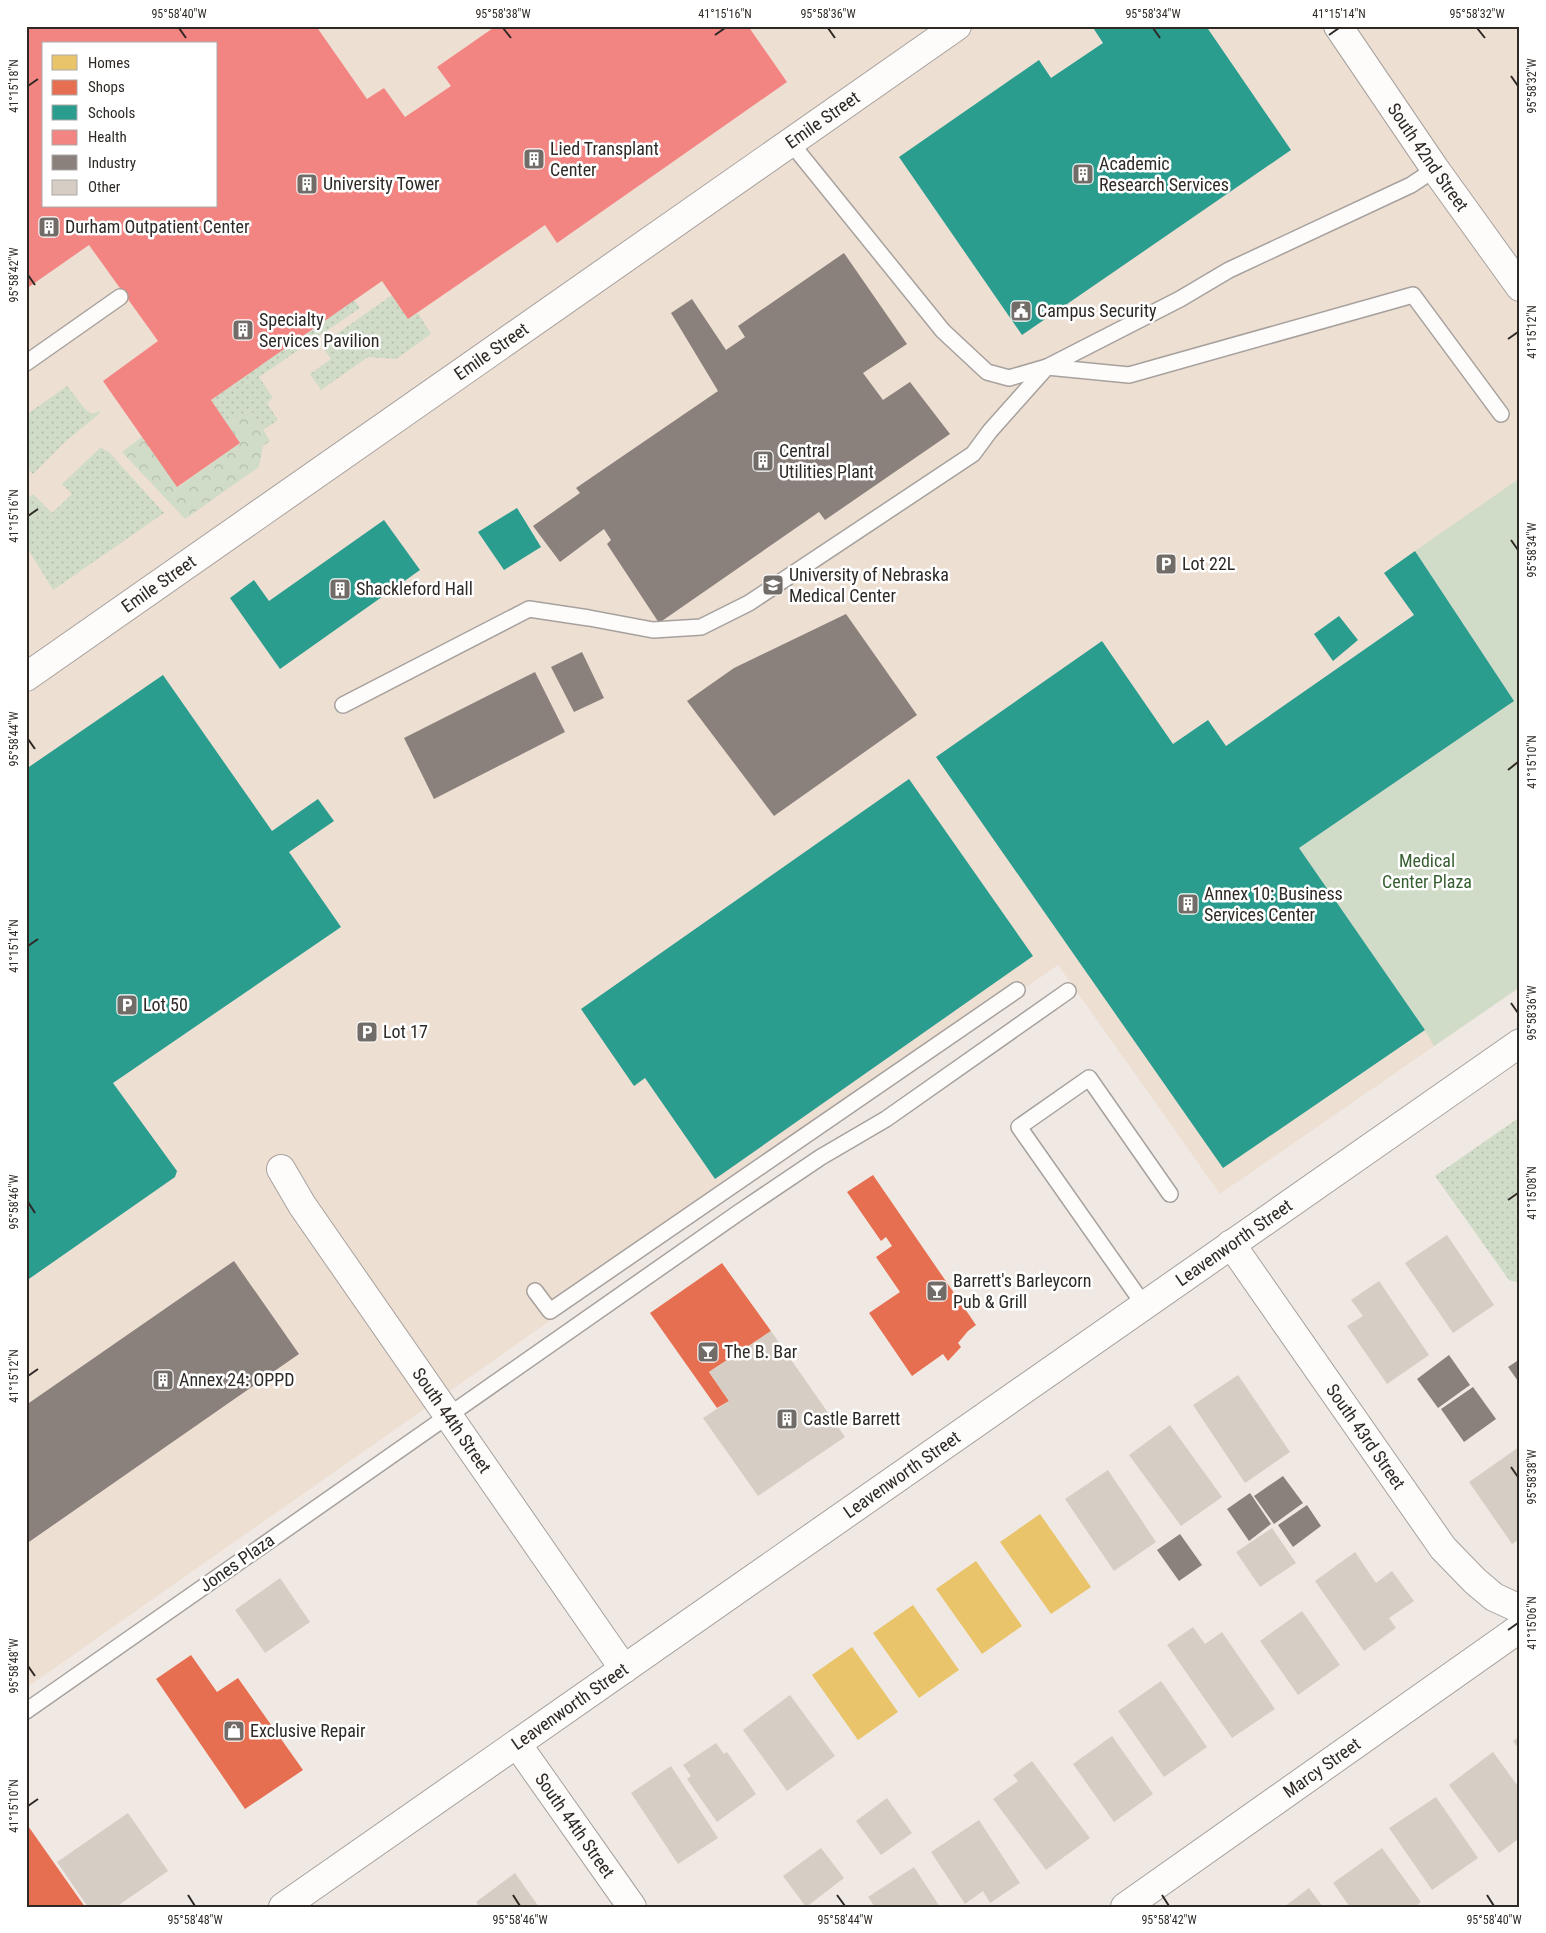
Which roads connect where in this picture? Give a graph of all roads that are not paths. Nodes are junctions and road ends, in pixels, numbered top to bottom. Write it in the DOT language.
graph roads {
  1 [pos="957,26"];
  2 [pos="1338,26"];
  3 [pos="791,143"];
  4 [pos="1435,169"];
  5 [pos="1520,287"];
  6 [pos="120,297"];
  7 [pos="26,364"];
  8 [pos="1047,368"];
  9 [pos="1501,414"];
  10 [pos="26,677"];
  11 [pos="343,705"];
  12 [pos="1018,990"];
  13 [pos="1068,991"];
  14 [pos="1520,1043"];
  15 [pos="281,1170"];
  16 [pos="1170,1194"];
  17 [pos="1230,1244"];
  18 [pos="535,1291"];
  19 [pos="1144,1305"];
  20 [pos="448,1416"];
  21 [pos="1520,1609"];
  22 [pos="1520,1628"];
  23 [pos="624,1669"];
  24 [pos="26,1711"];
  25 [pos="517,1744"];
  26 [pos="283,1907"];
  27 [pos="632,1907"];
  28 [pos="1125,1907"];
  1 -- 3 [label="street, Emile Street"];
  2 -- 4 [label="street, South 42nd Street"];
  3 -- 8 [label="lane"];
  3 -- 10 [label="street, Emile Street"];
  4 -- 5 [label="street, South 42nd Street"];
  4 -- 8 [label="lane"];
  6 -- 7 [label="lane"];
  8 -- 9 [label="lane"];
  8 -- 11 [label="lane"];
  12 -- 18 [label="lane"];
  13 -- 20 [label="lane, Jones Plaza"];
  14 -- 17 [label="street, Leavenworth Street"];
  15 -- 20 [label="street, South 44th Street"];
  16 -- 19 [label="lane"];
  17 -- 19 [label="street, Leavenworth Street"];
  17 -- 21 [label="street, South 43rd Street"];
  19 -- 23 [label="street, Leavenworth Street"];
  20 -- 23 [label="street, South 44th Street"];
  20 -- 24 [label="lane, Jones Plaza"];
  22 -- 28 [label="street, Marcy Street"];
  23 -- 25 [label="street, Leavenworth Street"];
  25 -- 26 [label="street, Leavenworth Street"];
  25 -- 27 [label="street, South 44th Street"];
}
